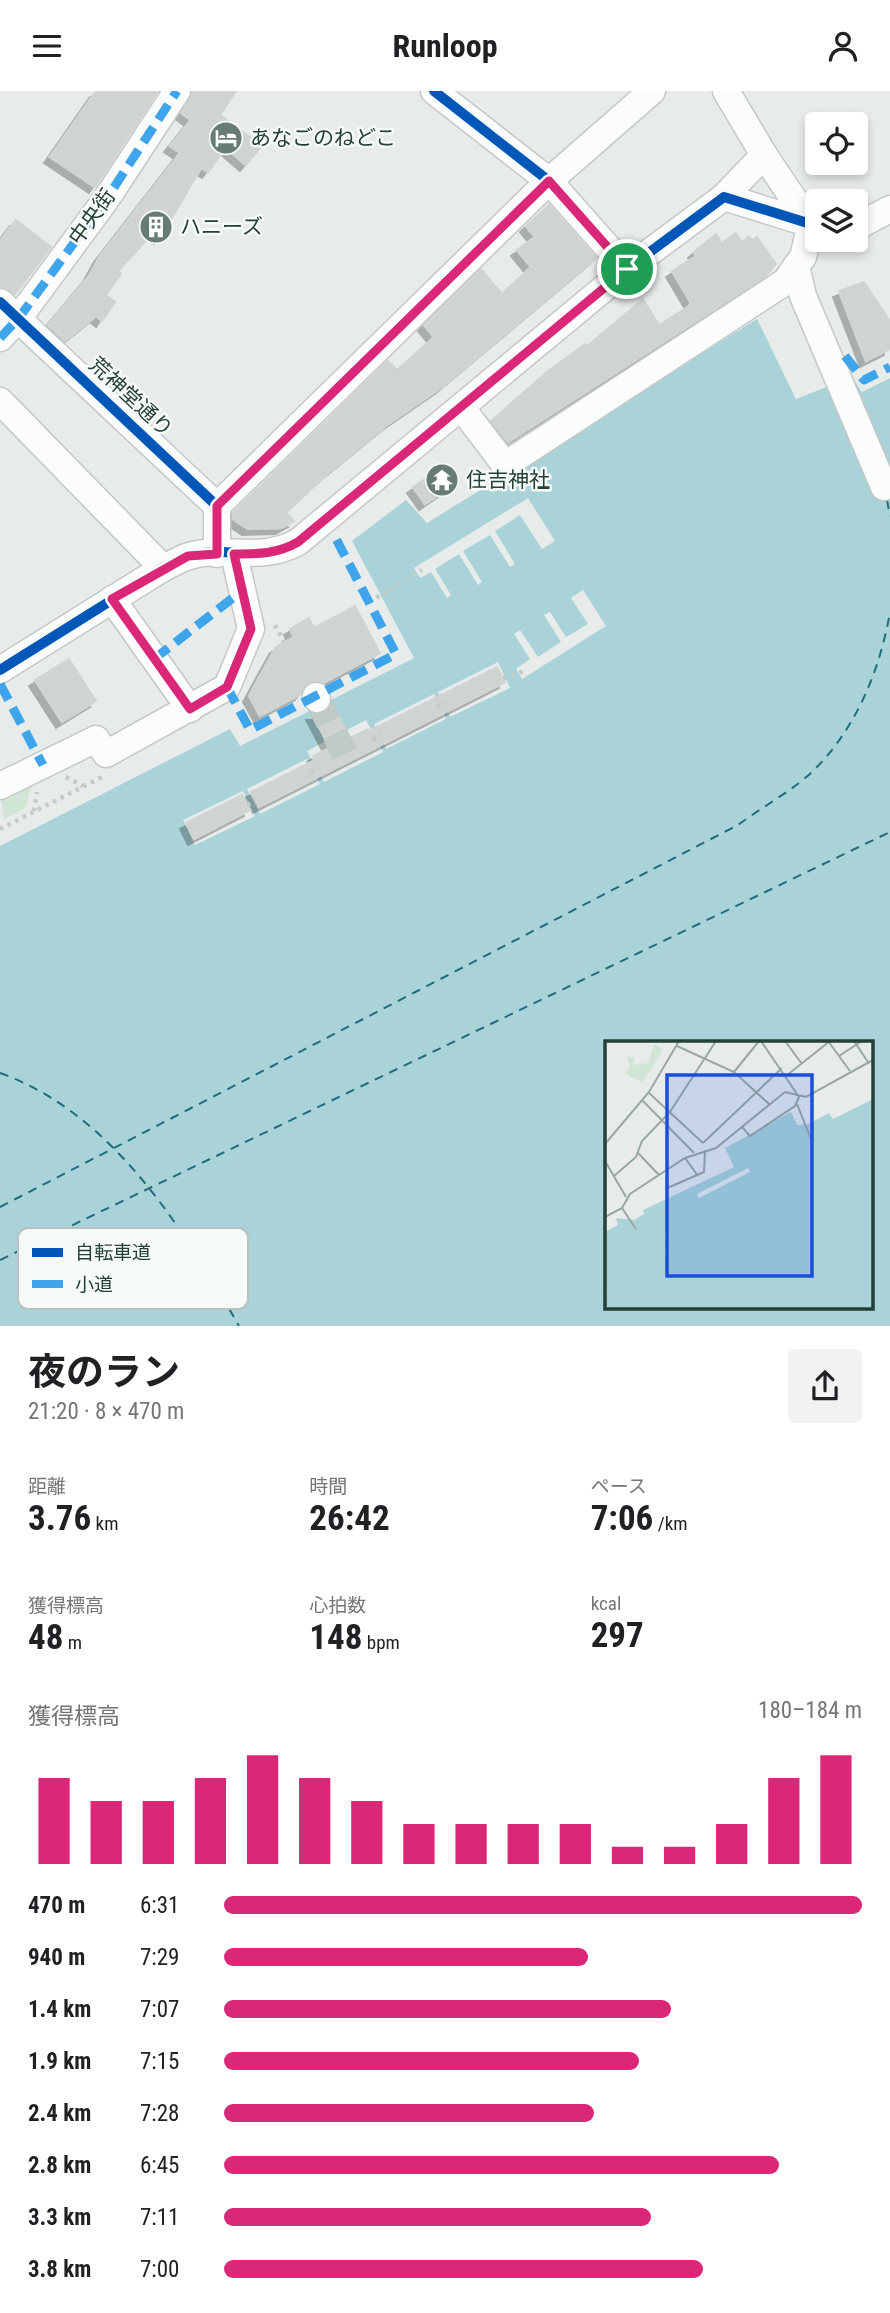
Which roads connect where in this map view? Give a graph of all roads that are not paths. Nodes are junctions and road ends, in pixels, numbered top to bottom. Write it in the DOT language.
graph roads {
  1 [pos="177,91"];
  2 [pos="434,91"];
  3 [pos="652,91"];
  4 [pos="730,92"];
  5 [pos="764,155"];
  6 [pos="549,181"];
  7 [pos="724,197"];
  8 [pos="890,209"];
  9 [pos="805,212"];
  10 [pos="868,221"];
  11 [pos="805,222"];
  12 [pos="805,251"];
  13 [pos="796,266"];
  14 [pos="627,269"];
  15 [pos="6,319"];
  16 [pos="0,401"];
  17 [pos="461,407"];
  18 [pos="884,487"];
  19 [pos="217,506"];
  20 [pos="226,554"];
  21 [pos="163,568"];
  22 [pos="112,599"];
  23 [pos="0,670"];
  24 [pos="190,709"];
  25 [pos="0,786"];
  1 -- 15 [label="street, 中央街"];
  2 -- 6 [label="street"];
  3 -- 6 [label="street"];
  4 -- 5 [label="street"];
  5 -- 7 [label="street"];
  5 -- 9 [label="street"];
  6 -- 14 [label="street"];
  6 -- 19 [label="street"];
  7 -- 11 [label="street"];
  7 -- 14 [label="street"];
  8 -- 10 [label="street"];
  12 -- 13 [label="street"];
  13 -- 17 [label="street"];
  13 -- 18 [label="street"];
  14 -- 17 [label="street"];
  15 -- 19 [label="street, 荒神堂通り"];
  16 -- 21 [label="street"];
  17 -- 20 [label="street"];
  19 -- 20 [label="street"];
  20 -- 21 [label="street"];
  20 -- 24 [label="street"];
  21 -- 22 [label="street"];
  22 -- 23 [label="street"];
  22 -- 24 [label="street"];
  24 -- 25 [label="street"];
}
